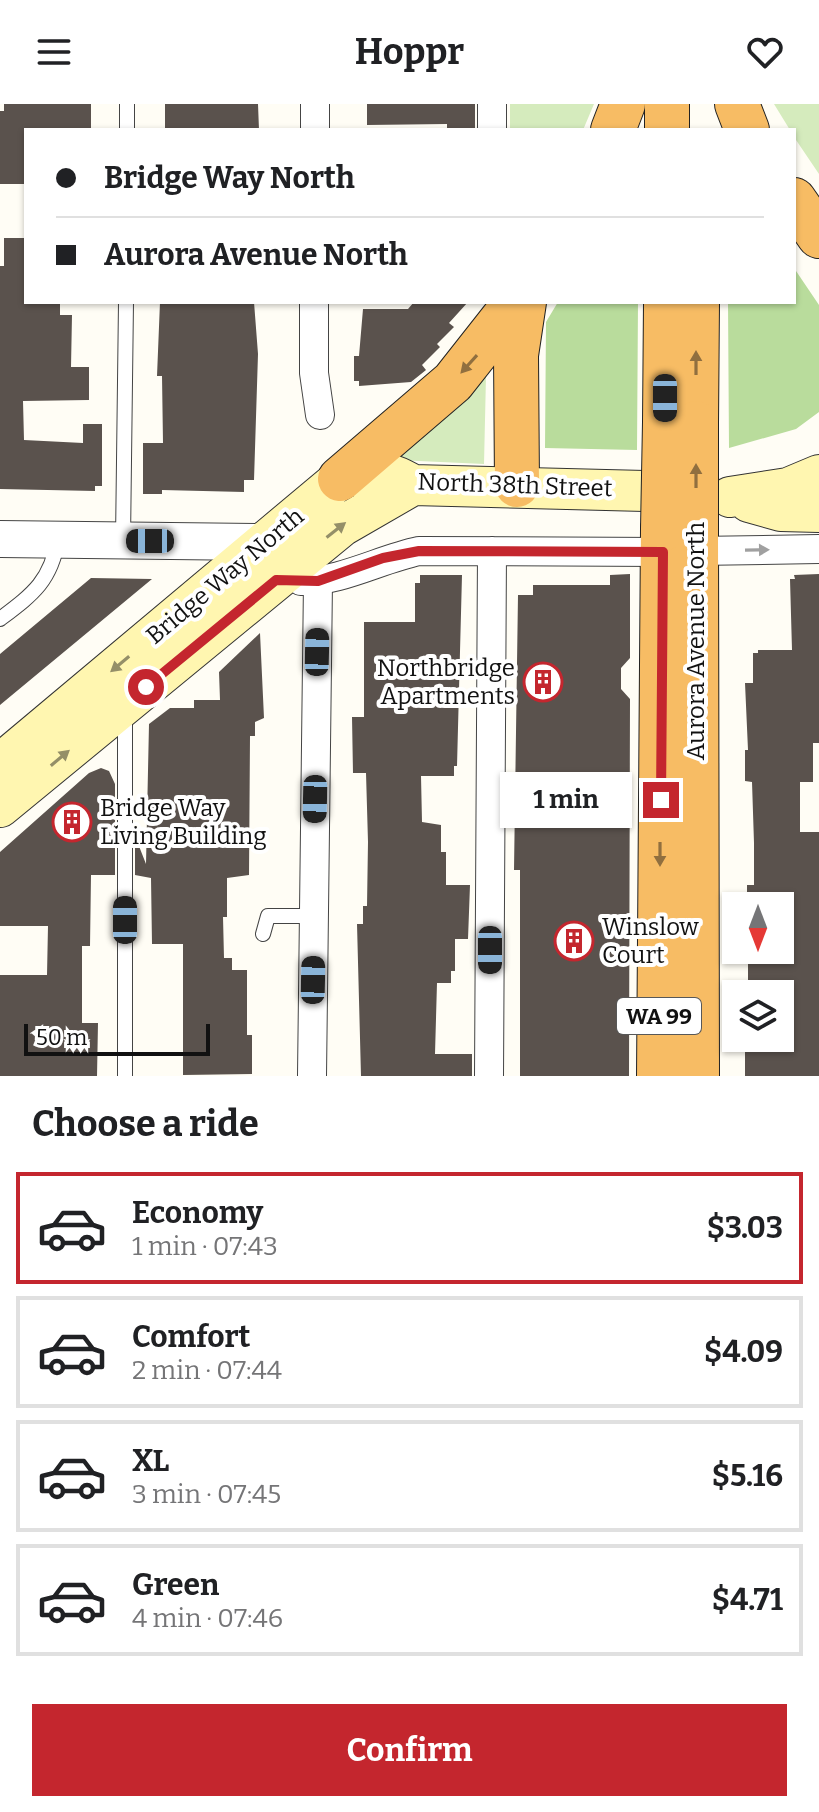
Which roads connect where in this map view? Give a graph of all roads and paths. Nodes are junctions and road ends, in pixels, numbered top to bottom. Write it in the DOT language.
graph roads {
  1 [pos="127,104"];
  2 [pos="315,104"];
  3 [pos="492,104"];
  4 [pos="623,104"];
  5 [pos="667,104"];
  6 [pos="698,104"];
  7 [pos="737,104"];
  8 [pos="127,128"];
  9 [pos="315,128"];
  10 [pos="492,128"];
  11 [pos="614,128"];
  12 [pos="667,128"];
  13 [pos="698,128"];
  14 [pos="746,128"];
  15 [pos="796,203"];
  16 [pos="819,236"];
  17 [pos="126,304"];
  18 [pos="314,304"];
  19 [pos="666,304"];
  20 [pos="697,304"];
  21 [pos="510,307"];
  22 [pos="320,415"];
  23 [pos="680,423"];
  24 [pos="819,475"];
  25 [pos="340,479"];
  26 [pos="413,485"];
  27 [pos="517,485"];
  28 [pos="819,512"];
  29 [pos="673,530"];
  30 [pos="0,539"];
  31 [pos="58,539"];
  32 [pos="123,541"];
  33 [pos="266,542"];
  34 [pos="819,549"];
  35 [pos="492,551"];
  36 [pos="276,580"];
  37 [pos="318,581"];
  38 [pos="0,619"];
  39 [pos="125,704"];
  40 [pos="0,764"];
  41 [pos="0,807"];
  42 [pos="314,916"];
  43 [pos="263,934"];
  44 [pos="125,1076"];
  45 [pos="312,1076"];
  46 [pos="489,1076"];
  47 [pos="659,1076"];
  48 [pos="697,1076"];
  1 -- 8 [label="lane"];
  2 -- 9 [label="street"];
  3 -- 10 [label="street"];
  4 -- 11 [label="highway"];
  5 -- 12 [label="highway"];
  6 -- 13 [label="highway"];
  7 -- 14 [label="highway"];
  15 -- 16 [label="highway"];
  17 -- 32 [label="lane"];
  18 -- 22 [label="street"];
  19 -- 23 [label="highway, Aurora Avenue North / WA 99"];
  23 -- 20 [label="highway, Aurora Avenue North / WA 99, one-way"];
  21 -- 25 [label="highway, one-way"];
  21 -- 27 [label="highway"];
  23 -- 29 [label="highway, Aurora Avenue North / WA 99, bridge"];
  24 -- 28 [label="main road"];
  25 -- 26 [label="main road, North 38th Street"];
  25 -- 33 [label="main road, Bridge Way North"];
  26 -- 27 [label="main road, North 38th Street"];
  36 -- 26 [label="main road, Bridge Way North, one-way"];
  27 -- 29 [label="main road, North 38th Street"];
  29 -- 34 [label="street, North 38th Street, one-way"];
  29 -- 35 [label="street, North 38th Street"];
  29 -- 47 [label="highway, Aurora Avenue North / WA 99, one-way"];
  29 -- 48 [label="highway, Aurora Avenue North / WA 99"];
  30 -- 31 [label="street"];
  31 -- 32 [label="street"];
  31 -- 38 [label="lane"];
  32 -- 33 [label="street"];
  33 -- 40 [label="main road, Bridge Way North, one-way"];
  35 -- 37 [label="street, North 38th Street"];
  35 -- 46 [label="street"];
  36 -- 37 [label="street, North 38th Street"];
  36 -- 39 [label="main road, Bridge Way North"];
  37 -- 42 [label="street"];
  41 -- 39 [label="main road, Bridge Way North, one-way"];
  39 -- 44 [label="lane"];
  42 -- 43 [label="lane"];
  42 -- 45 [label="street"];
}
